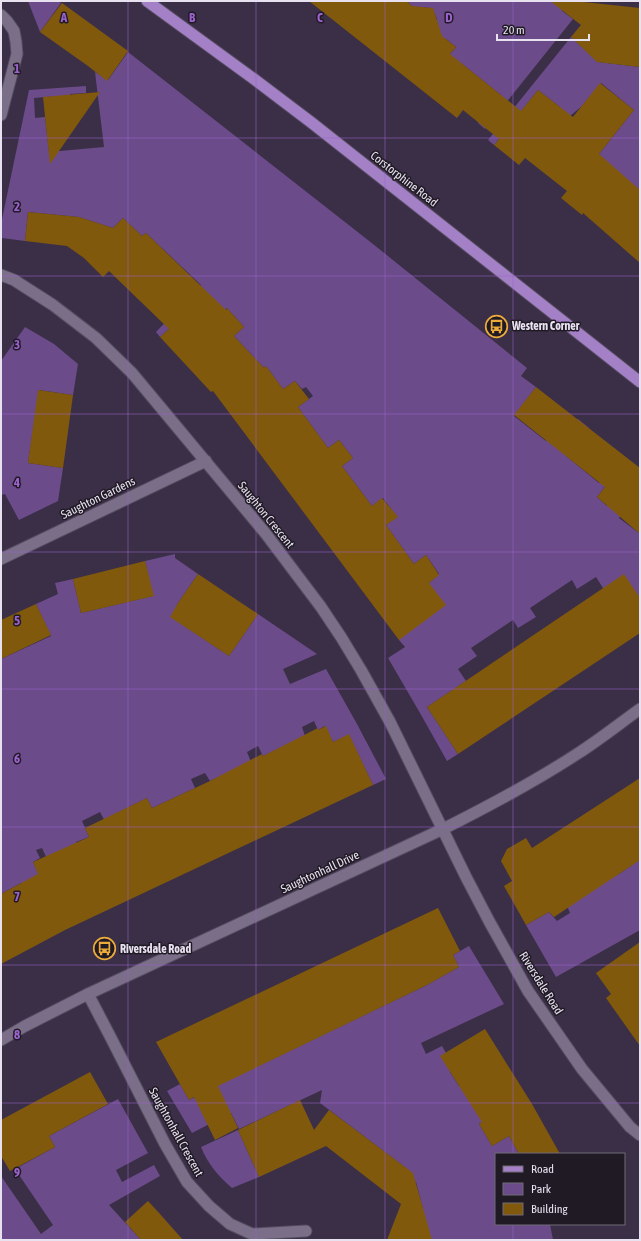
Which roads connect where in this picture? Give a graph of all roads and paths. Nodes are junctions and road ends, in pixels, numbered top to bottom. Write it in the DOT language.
graph roads {
  1 [pos="147,1"];
  2 [pos="1,15"];
  3 [pos="1,115"];
  4 [pos="1,275"];
  5 [pos="640,382"];
  6 [pos="206,461"];
  7 [pos="1,559"];
  8 [pos="640,709"];
  9 [pos="443,829"];
  10 [pos="88,994"];
  11 [pos="1,1040"];
  12 [pos="640,1135"];
  13 [pos="306,1231"];
  1 -- 5 [label="main road, Corstorphine Road"];
  2 -- 3 [label="street"];
  4 -- 6 [label="street, Saughton Crescent"];
  6 -- 7 [label="street, Saughton Gardens"];
  6 -- 9 [label="street, Saughton Crescent"];
  8 -- 9 [label="street, Saughtonhall Drive"];
  9 -- 10 [label="street, Saughtonhall Drive"];
  9 -- 12 [label="street, Riversdale Road"];
  10 -- 11 [label="street, Saughtonhall Drive"];
  10 -- 13 [label="street, Saughtonhall Crescent"];
}
